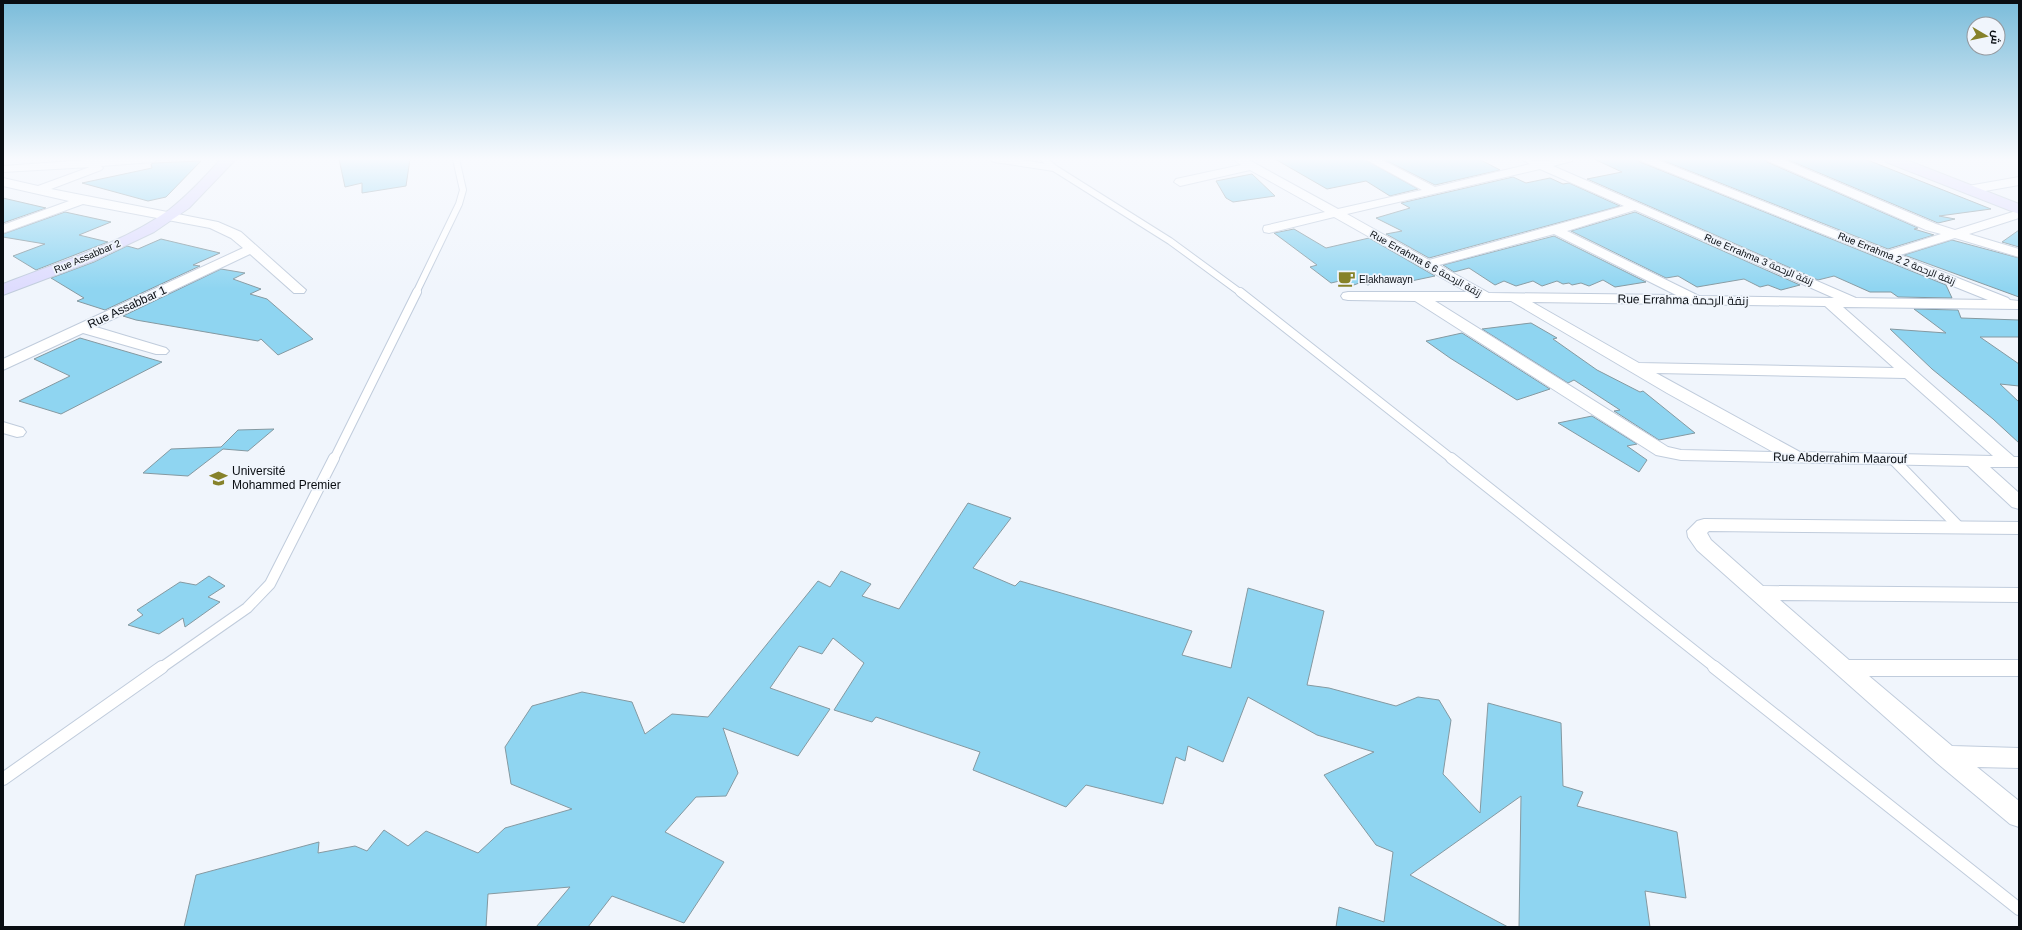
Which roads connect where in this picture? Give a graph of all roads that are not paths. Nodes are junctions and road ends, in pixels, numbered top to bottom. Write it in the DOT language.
graph roads {
  1 [pos="75,202"];
  2 [pos="94,202"];
  3 [pos="185,202"];
  4 [pos="459,202"];
  5 [pos="1109,202"];
  6 [pos="1318,202"];
  7 [pos="1384,202"];
  8 [pos="1628,202"];
  9 [pos="1755,202"];
  10 [pos="1873,202"];
  11 [pos="2001,202"];
  12 [pos="1636,206"];
  13 [pos="2019,209"];
  14 [pos="1337,213"];
  15 [pos="2019,214"];
  16 [pos="168,217"];
  17 [pos="3,229"];
  18 [pos="1270,229"];
  19 [pos="1555,230"];
  20 [pos="1953,234"];
  21 [pos="251,249"];
  22 [pos="2019,253"];
  23 [pos="1888,255"];
  24 [pos="1429,264"];
  25 [pos="3,290"];
  26 [pos="299,290"];
  27 [pos="1348,296"];
  28 [pos="1418,297"];
  29 [pos="1486,297"];
  30 [pos="1513,297"];
  31 [pos="1697,301"];
  32 [pos="1829,302"];
  33 [pos="1858,303"];
  34 [pos="2017,305"];
  35 [pos="82,328"];
  36 [pos="161,351"];
  37 [pos="3,365"];
  38 [pos="1634,368"];
  39 [pos="1908,373"];
  40 [pos="1797,457"];
  41 [pos="1893,459"];
  42 [pos="1974,462"];
  43 [pos="2014,462"];
  44 [pos="2019,503"];
  45 [pos="1959,527"];
  46 [pos="2019,528"];
  47 [pos="1758,593"];
  48 [pos="2019,595"];
  49 [pos="1846,668"];
  50 [pos="2019,668"];
  51 [pos="1946,756"];
  52 [pos="2019,758"];
  53 [pos="3,779"];
  54 [pos="2019,816"];
  55 [pos="2019,909"];
  1 -- 17 [label="street"];
  2 -- 16 [label="street"];
  3 -- 16 [label="street, Rue Assabbar 2"];
  4 -- 53 [label="lane"];
  5 -- 55 [label="lane"];
  6 -- 14 [label="street, Rue Errahma 6 6 زنقة الرحمة"];
  7 -- 14 [label="street"];
  8 -- 12 [label="street, Rue Errahma 3 زنقة الرحمة"];
  9 -- 23 [label="street, Rue Errahma 2 2 زنقة الرحمة"];
  10 -- 20 [label="street"];
  11 -- 13 [label="street"];
  12 -- 19 [label="street"];
  12 -- 33 [label="street, Rue Errahma 3 زنقة الرحمة"];
  14 -- 18 [label="street"];
  14 -- 24 [label="street, Rue Errahma 6 6 زنقة الرحمة"];
  15 -- 20 [label="street"];
  16 -- 21 [label="street"];
  16 -- 25 [label="street, Rue Assabbar 2"];
  19 -- 24 [label="street"];
  19 -- 31 [label="street"];
  20 -- 22 [label="street"];
  20 -- 23 [label="street"];
  21 -- 26 [label="street"];
  21 -- 35 [label="street, Rue Assabbar 1"];
  23 -- 34 [label="street, Rue Errahma 2 2 زنقة الرحمة"];
  24 -- 29 [label="street, Rue Errahma 6 6 زنقة الرحمة"];
  27 -- 28 [label="street, Rue Errahma زنقة الرحمة"];
  28 -- 29 [label="street, Rue Errahma زنقة الرحمة"];
  28 -- 40 [label="street, Rue Abderrahim Maarouf"];
  29 -- 30 [label="street, Rue Errahma زنقة الرحمة"];
  30 -- 31 [label="street, Rue Errahma زنقة الرحمة"];
  30 -- 38 [label="street"];
  31 -- 32 [label="street, Rue Errahma زنقة الرحمة"];
  32 -- 33 [label="street, Rue Errahma زنقة الرحمة"];
  32 -- 39 [label="street"];
  33 -- 34 [label="street, Rue Errahma زنقة الرحمة"];
  35 -- 36 [label="street"];
  35 -- 37 [label="street, Rue Assabbar 1"];
  38 -- 39 [label="street"];
  38 -- 40 [label="street"];
  39 -- 43 [label="street"];
  40 -- 41 [label="street, Rue Abderrahim Maarouf"];
  41 -- 42 [label="street, Rue Abderrahim Maarouf"];
  41 -- 45 [label="lane"];
  42 -- 43 [label="street, Rue Abderrahim Maarouf"];
  42 -- 44 [label="street"];
  45 -- 46 [label="street"];
  45 -- 47 [label="street"];
  47 -- 48 [label="street"];
  47 -- 49 [label="street"];
  49 -- 50 [label="street"];
  49 -- 51 [label="street"];
  51 -- 52 [label="street"];
  51 -- 54 [label="street"];
}
